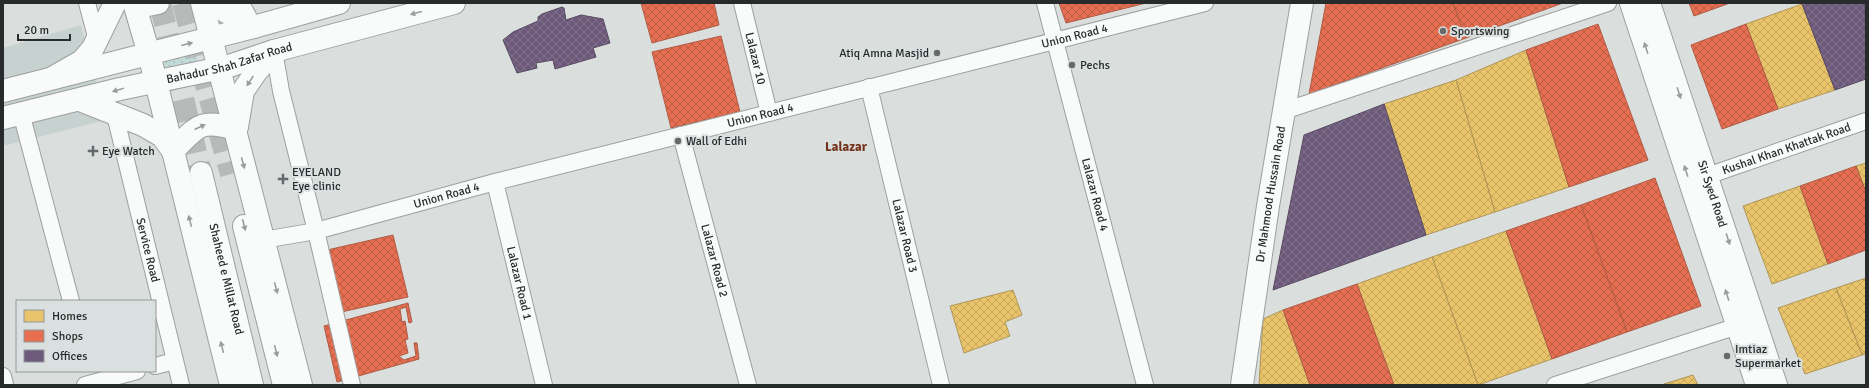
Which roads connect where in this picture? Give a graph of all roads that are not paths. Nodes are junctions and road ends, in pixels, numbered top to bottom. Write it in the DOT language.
graph roads {
  1 [pos="87,3"];
  2 [pos="115,3"];
  3 [pos="134,3"];
  4 [pos="141,3"];
  5 [pos="158,3"];
  6 [pos="202,3"];
  7 [pos="215,3"];
  8 [pos="241,3"];
  9 [pos="339,3"];
  10 [pos="454,3"];
  11 [pos="742,3"];
  12 [pos="1045,3"];
  13 [pos="1205,3"];
  14 [pos="1302,3"];
  15 [pos="1608,3"];
  16 [pos="1631,3"];
  17 [pos="1649,3"];
  18 [pos="254,27"];
  19 [pos="211,38"];
  20 [pos="97,39"];
  21 [pos="1055,41"];
  22 [pos="274,51"];
  23 [pos="149,54"];
  24 [pos="103,64"];
  25 [pos="218,68"];
  26 [pos="54,77"];
  27 [pos="156,82"];
  28 [pos="869,87"];
  29 [pos="3,90"];
  30 [pos="80,100"];
  31 [pos="1284,111"];
  32 [pos="769,113"];
  33 [pos="115,115"];
  34 [pos="12,116"];
  35 [pos="1866,121"];
  36 [pos="235,132"];
  37 [pos="681,135"];
  38 [pos="173,151"];
  39 [pos="201,173"];
  40 [pos="231,174"];
  41 [pos="1706,176"];
  42 [pos="495,182"];
  43 [pos="316,231"];
  44 [pos="263,240"];
  45 [pos="71,300"];
  46 [pos="1746,323"];
  47 [pos="175,361"];
  48 [pos="156,366"];
  49 [pos="132,372"];
  50 [pos="3,376"];
  51 [pos="89,380"];
  52 [pos="6,385"];
  53 [pos="181,385"];
  54 [pos="231,385"];
  55 [pos="252,385"];
  56 [pos="284,385"];
  57 [pos="301,385"];
  58 [pos="352,385"];
  59 [pos="544,385"];
  60 [pos="748,385"];
  61 [pos="942,385"];
  62 [pos="1146,385"];
  63 [pos="1242,385"];
  64 [pos="1555,385"];
  65 [pos="1757,385"];
  66 [pos="1776,385"];
  1 -- 20 [label="street"];
  2 -- 20 [label="main road"];
  3 -- 23 [label="main road"];
  4 -- 5 [label="main road"];
  6 -- 19 [label="main road"];
  7 -- 18 [label="main road"];
  8 -- 18 [label="street"];
  9 -- 18 [label="main road"];
  10 -- 22 [label="main road, Bahadur Shah Zafar Road, one-way"];
  11 -- 32 [label="street, Lalazar 10"];
  12 -- 21 [label="street, Lalazar Road 4"];
  13 -- 21 [label="street, Union Road 4"];
  14 -- 31 [label="main road, Dr Mahmood Hussain Road"];
  15 -- 31 [label="street"];
  46 -- 16 [label="main road, Sir Syed Road, one-way"];
  17 -- 41 [label="main road, Sir Syed Road, one-way"];
  18 -- 19 [label="main road"];
  23 -- 19 [label="main road, one-way"];
  19 -- 25 [label="main road"];
  20 -- 24 [label="street"];
  20 -- 26 [label="main road"];
  21 -- 28 [label="street, Union Road 4"];
  21 -- 62 [label="street, Lalazar Road 4"];
  22 -- 25 [label="main road, Bahadur Shah Zafar Road"];
  22 -- 36 [label="main road, one-way"];
  22 -- 43 [label="street"];
  23 -- 24 [label="main road"];
  23 -- 27 [label="main road"];
  24 -- 26 [label="main road"];
  25 -- 27 [label="main road, Bahadur Shah Zafar Road"];
  25 -- 36 [label="main road"];
  26 -- 29 [label="main road"];
  27 -- 30 [label="main road, Bahadur Shah Zafar Road, one-way"];
  27 -- 38 [label="main road"];
  28 -- 32 [label="street, Union Road 4"];
  28 -- 61 [label="street, Lalazar Road 3"];
  30 -- 33 [label="main road"];
  30 -- 34 [label="main road, Bahadur Shah Zafar Road"];
  31 -- 63 [label="main road, Dr Mahmood Hussain Road"];
  32 -- 37 [label="street, Union Road 4"];
  33 -- 38 [label="main road"];
  33 -- 47 [label="street, Service Road"];
  34 -- 45 [label="street"];
  35 -- 41 [label="street, Kushal Khan Khattak Road"];
  38 -- 36 [label="main road, one-way"];
  36 -- 44 [label="main road, one-way"];
  37 -- 42 [label="street, Union Road 4"];
  37 -- 60 [label="street, Lalazar Road 2"];
  54 -- 38 [label="main road, one-way"];
  39 -- 55 [label="main road, Shaheed e Millat Road"];
  40 -- 56 [label="main road, one-way"];
  41 -- 46 [label="main road, Sir Syed Road, one-way"];
  42 -- 43 [label="street, Union Road 4"];
  42 -- 59 [label="street, Lalazar Road 1"];
  43 -- 44 [label="street, Union Road 4"];
  43 -- 58 [label="street"];
  44 -- 57 [label="main road, one-way"];
  46 -- 64 [label="street"];
  46 -- 65 [label="main road, Sir Syed Road"];
  46 -- 66 [label="main road, Sir Syed Road"];
  47 -- 48 [label="street"];
  47 -- 53 [label="street, Service Road"];
  49 -- 51 [label="street"];
  50 -- 52 [label="street"];
}
